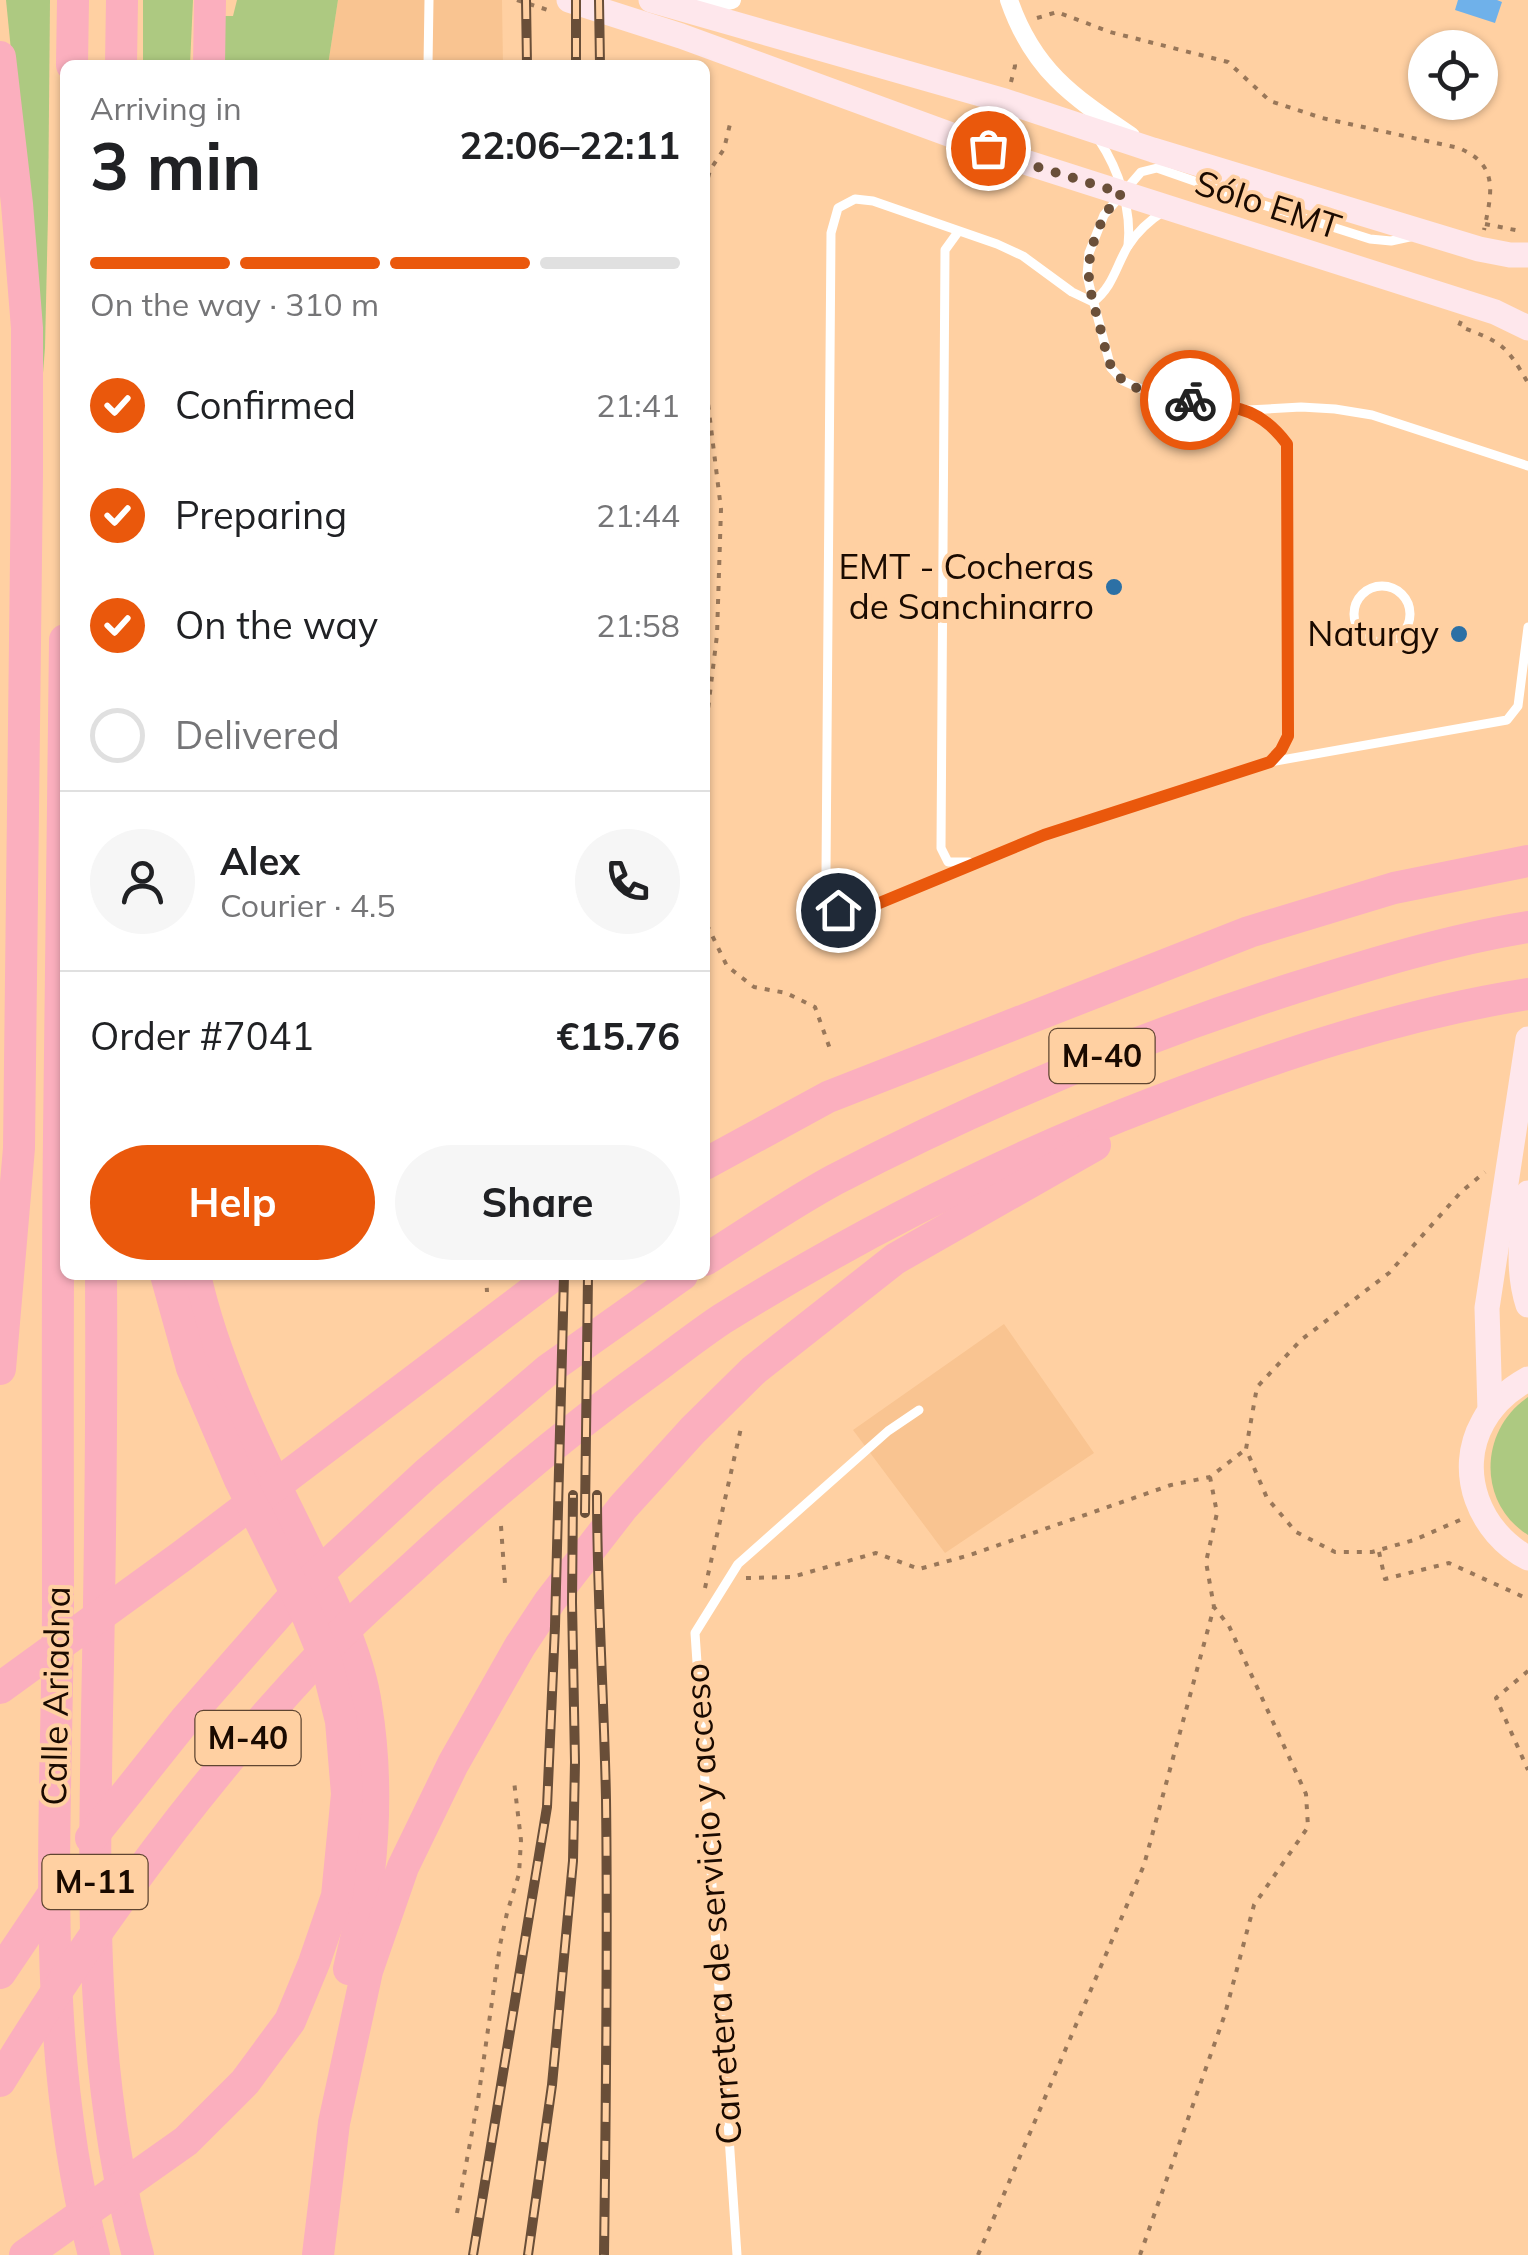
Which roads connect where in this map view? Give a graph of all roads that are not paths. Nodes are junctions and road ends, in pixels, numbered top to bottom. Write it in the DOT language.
graph roads {
  1 [pos="73,0"];
  2 [pos="122,0"];
  3 [pos="429,0"];
  4 [pos="568,0"];
  5 [pos="732,0"];
  6 [pos="1009,0"];
  7 [pos="214,8"];
  8 [pos="667,12"];
  9 [pos="0,57"];
  10 [pos="72,60"];
  11 [pos="121,60"];
  12 [pos="209,60"];
  13 [pos="428,60"];
  14 [pos="1091,129"];
  15 [pos="1152,150"];
  16 [pos="1122,193"];
  17 [pos="1170,208"];
  18 [pos="958,232"];
  19 [pos="1424,233"];
  20 [pos="1128,246"];
  21 [pos="1528,255"];
  22 [pos="1093,302"];
  23 [pos="1528,328"];
  24 [pos="1248,410"];
  25 [pos="1528,466"];
  26 [pos="1406,628"];
  27 [pos="1528,628"];
  28 [pos="1270,762"];
  29 [pos="1528,861"];
  30 [pos="977,862"];
  31 [pos="1528,910"];
  32 [pos="1528,927"];
  33 [pos="60,993"];
  34 [pos="1528,994"];
  35 [pos="1528,1040"];
  36 [pos="970,1042"];
  37 [pos="1200,1086"];
  38 [pos="996,1100"];
  39 [pos="58,1134"];
  40 [pos="710,1161"];
  41 [pos="710,1177"];
  42 [pos="1528,1193"];
  43 [pos="1510,1229"];
  44 [pos="710,1257"];
  45 [pos="101,1280"];
  46 [pos="167,1280"];
  47 [pos="195,1280"];
  48 [pos="547,1280"];
  49 [pos="675,1280"];
  50 [pos="1528,1305"];
  51 [pos="0,1369"];
  52 [pos="1528,1379"];
  53 [pos="0,1384"];
  54 [pos="920,1410"];
  55 [pos="1490,1411"];
  56 [pos="252,1473"];
  57 [pos="1528,1558"];
  58 [pos="0,1688"];
  59 [pos="354,1712"];
  60 [pos="0,1974"];
  61 [pos="0,2081"];
  62 [pos="93,2252"];
  63 [pos="25,2255"];
  64 [pos="138,2255"];
  65 [pos="315,2255"];
  66 [pos="736,2255"];
  1 -- 10 [label="highway"];
  2 -- 11 [label="highway"];
  3 -- 13 [label="lane"];
  4 -- 8 [label="street"];
  5 -- 8 [label="street"];
  6 -- 15 [label="street"];
  7 -- 12 [label="highway"];
  8 -- 14 [label="street"];
  8 -- 16 [label="street"];
  9 -- 51 [label="highway"];
  14 -- 15 [label="street"];
  14 -- 16 [label="lane"];
  15 -- 19 [label="street"];
  16 -- 17 [label="street"];
  16 -- 19 [label="lane, Sólo EMT"];
  16 -- 20 [label="lane"];
  16 -- 22 [label="lane"];
  17 -- 20 [label="lane"];
  17 -- 23 [label="street"];
  18 -- 22 [label="lane"];
  18 -- 30 [label="lane"];
  18 -- 30 [label="lane"];
  19 -- 21 [label="street"];
  20 -- 22 [label="lane"];
  22 -- 24 [label="lane"];
  24 -- 25 [label="lane"];
  24 -- 28 [label="lane"];
  26 -- 26 [label="lane"];
  27 -- 28 [label="lane"];
  28 -- 30 [label="lane"];
  29 -- 36 [label="highway"];
  31 -- 38 [label="highway"];
  32 -- 38 [label="highway, M-40"];
  33 -- 39 [label="highway, M-11"];
  34 -- 37 [label="highway, M-40"];
  35 -- 43 [label="street"];
  36 -- 40 [label="highway"];
  36 -- 41 [label="highway"];
  37 -- 61 [label="highway, M-40"];
  37 -- 65 [label="highway"];
  38 -- 44 [label="highway, M-40"];
  39 -- 53 [label="highway"];
  39 -- 62 [label="highway, Calle Ariadna / M-11"];
  42 -- 43 [label="street"];
  43 -- 50 [label="street"];
  43 -- 55 [label="street"];
  45 -- 64 [label="highway, Calle Ariadna / M-11"];
  46 -- 56 [label="highway"];
  47 -- 56 [label="highway"];
  48 -- 58 [label="highway"];
  49 -- 60 [label="highway, M-40"];
  52 -- 55 [label="street"];
  54 -- 66 [label="lane, Carretera de servicio y acceso"];
  55 -- 57 [label="street"];
  56 -- 59 [label="highway"];
  59 -- 63 [label="highway"];
  59 -- 65 [label="highway"];
}
